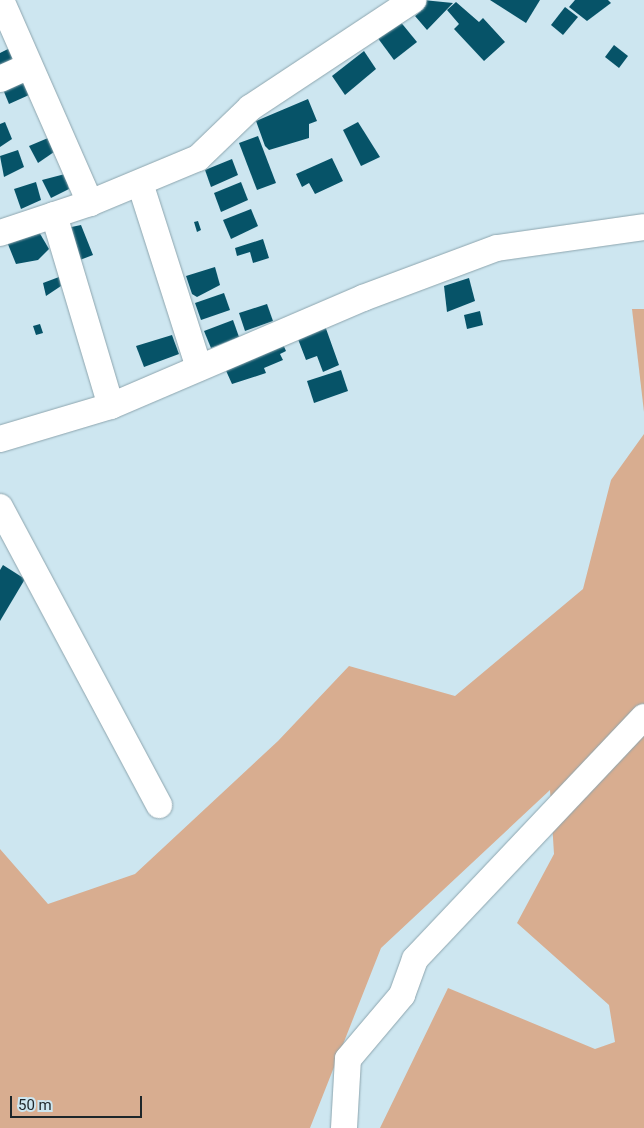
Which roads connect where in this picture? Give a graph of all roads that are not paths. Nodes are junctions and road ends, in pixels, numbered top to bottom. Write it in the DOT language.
graph roads {
  1 [pos="1,0"];
  2 [pos="413,0"];
  3 [pos="29,66"];
  4 [pos="0,79"];
  5 [pos="140,183"];
  6 [pos="90,203"];
  7 [pos="54,215"];
  8 [pos="644,227"];
  9 [pos="0,233"];
  10 [pos="200,368"];
  11 [pos="111,406"];
  12 [pos="0,439"];
  13 [pos="0,507"];
  14 [pos="644,717"];
  15 [pos="158,805"];
  16 [pos="344,1128"];
  1 -- 3 [label="street"];
  2 -- 5 [label="street"];
  3 -- 4 [label="street"];
  3 -- 6 [label="street"];
  5 -- 6 [label="street"];
  5 -- 10 [label="street"];
  6 -- 7 [label="street"];
  7 -- 9 [label="street"];
  7 -- 11 [label="street"];
  8 -- 10 [label="street"];
  10 -- 11 [label="street"];
  11 -- 12 [label="street"];
  13 -- 15 [label="street"];
  14 -- 16 [label="street"];
}
